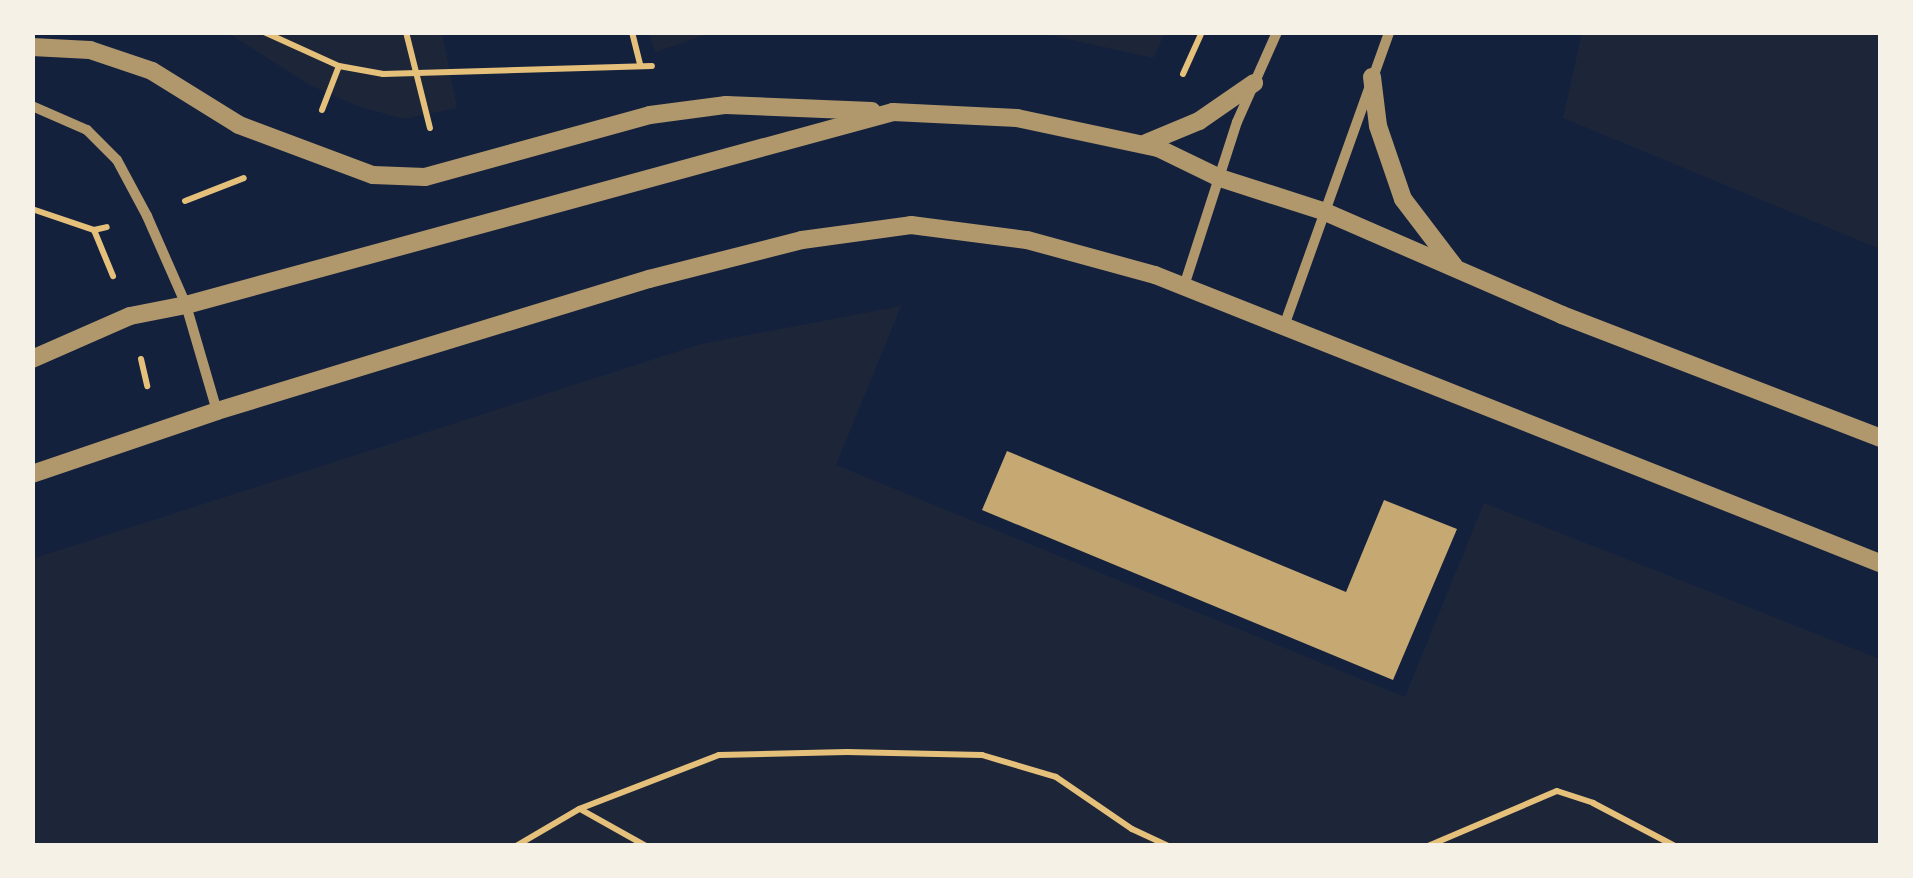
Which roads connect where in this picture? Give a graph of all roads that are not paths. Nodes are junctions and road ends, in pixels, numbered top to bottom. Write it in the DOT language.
graph roads {
  1 [pos="1277,32"];
  2 [pos="1390,32"];
  3 [pos="32,47"];
  4 [pos="1372,78"];
  5 [pos="1254,83"];
  6 [pos="32,106"];
  7 [pos="893,112"];
  8 [pos="1142,144"];
  9 [pos="1220,178"];
  10 [pos="1323,211"];
  11 [pos="1458,270"];
  12 [pos="1184,286"];
  13 [pos="186,306"];
  14 [pos="1284,326"];
  15 [pos="32,359"];
  16 [pos="218,412"];
  17 [pos="1880,438"];
  18 [pos="32,474"];
  19 [pos="1880,564"];
  1 -- 5 [label="street"];
  2 -- 4 [label="street"];
  3 -- 7 [label="street"];
  4 -- 10 [label="street"];
  4 -- 11 [label="street"];
  5 -- 8 [label="street"];
  5 -- 9 [label="street"];
  6 -- 13 [label="street"];
  7 -- 8 [label="street"];
  7 -- 13 [label="street"];
  8 -- 9 [label="street"];
  9 -- 10 [label="street"];
  9 -- 12 [label="street"];
  10 -- 11 [label="street"];
  10 -- 14 [label="street"];
  11 -- 17 [label="street"];
  12 -- 14 [label="street"];
  12 -- 16 [label="street"];
  13 -- 15 [label="street"];
  13 -- 16 [label="street"];
  14 -- 19 [label="street"];
  16 -- 18 [label="street"];
}
